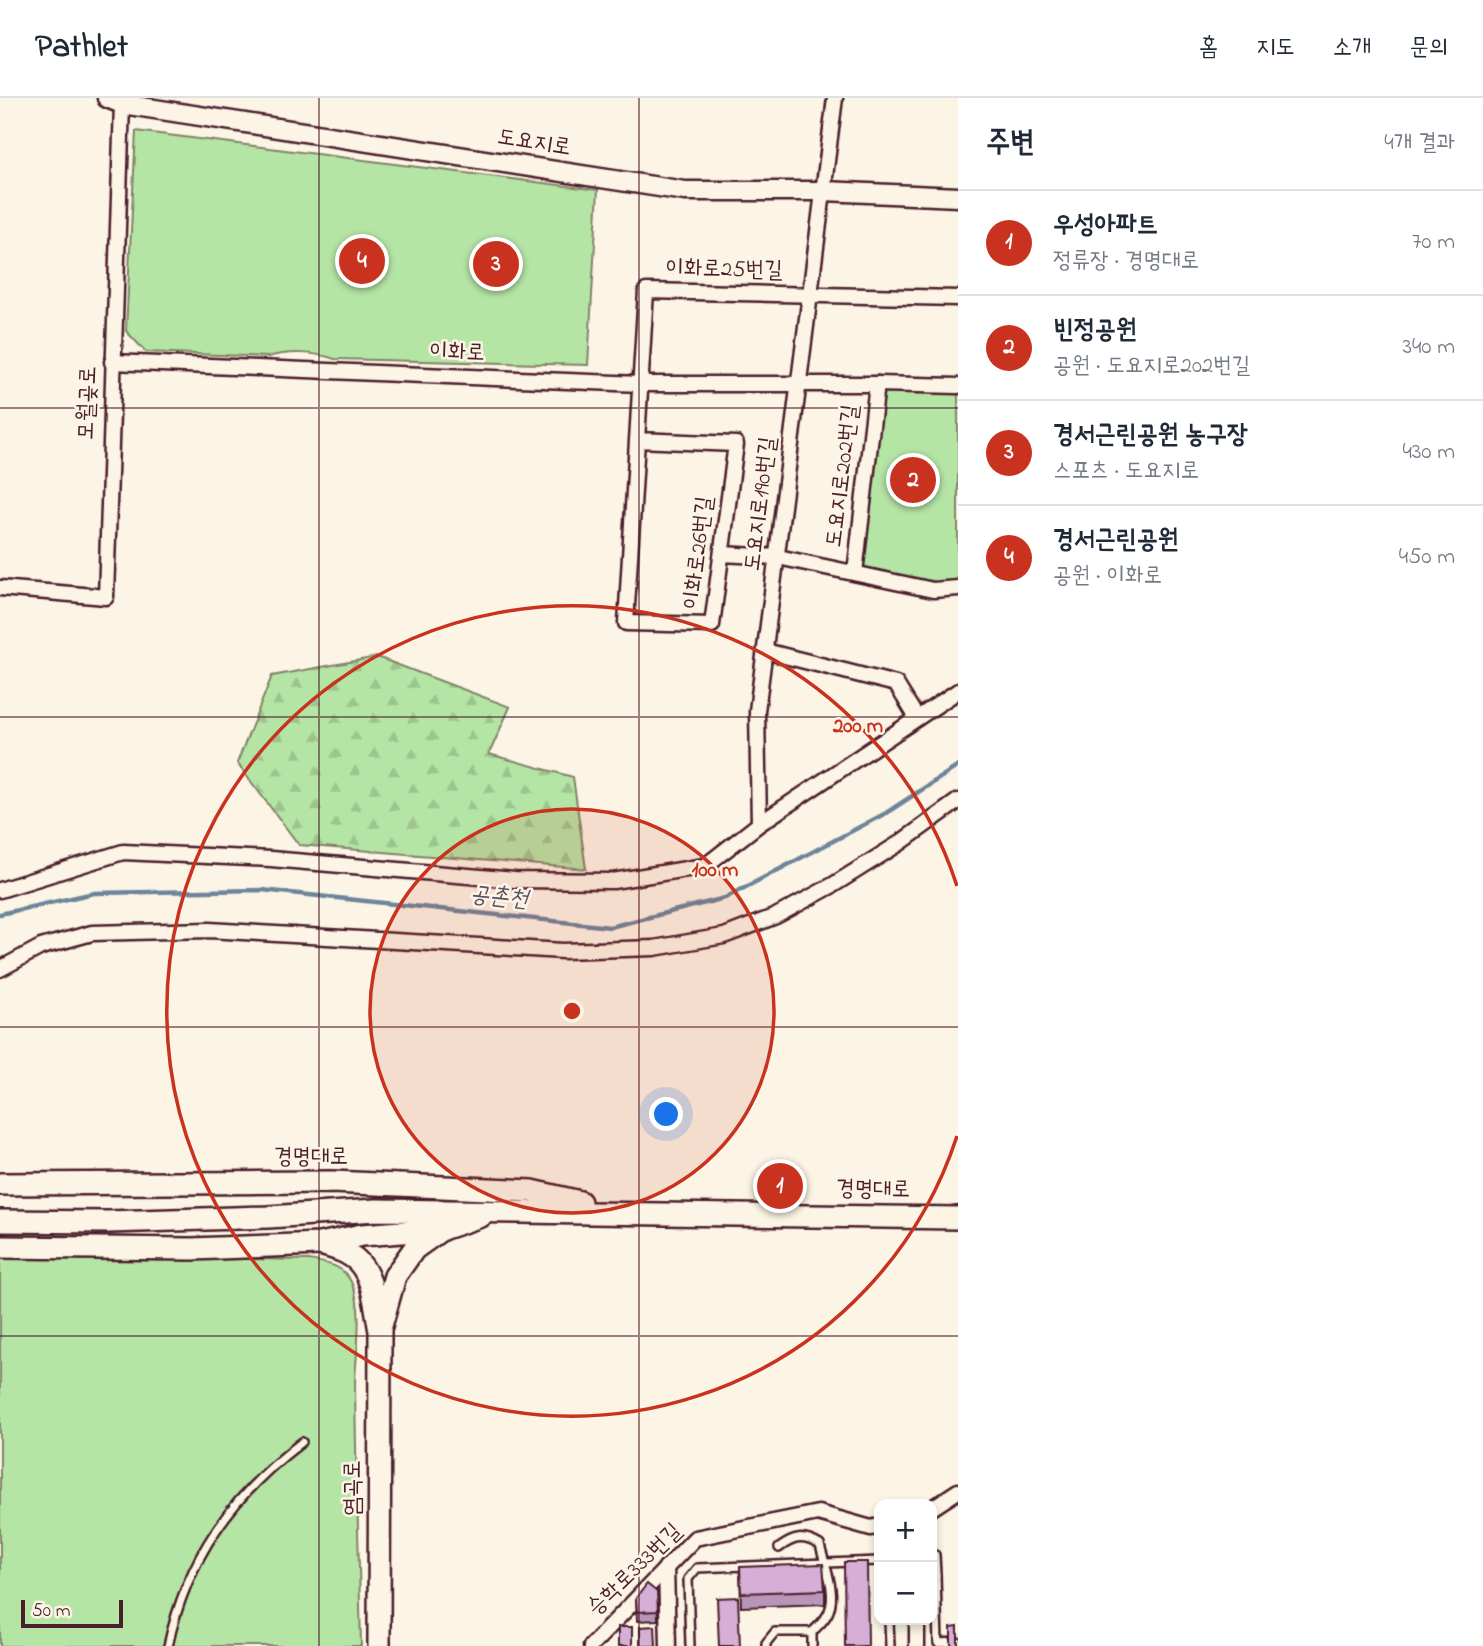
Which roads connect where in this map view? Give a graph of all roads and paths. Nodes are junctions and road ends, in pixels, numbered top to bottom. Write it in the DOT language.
graph roads {
  1 [pos="835,98"];
  2 [pos="114,101"];
  3 [pos="824,191"];
  4 [pos="958,197"];
  5 [pos="811,295"];
  6 [pos="958,298"];
  7 [pos="112,362"];
  8 [pos="640,384"];
  9 [pos="800,384"];
  10 [pos="877,384"];
  11 [pos="958,386"];
  12 [pos="637,440"];
  13 [pos="722,554"];
  14 [pos="778,557"];
  15 [pos="855,573"];
  16 [pos="0,588"];
  17 [pos="958,588"];
  18 [pos="765,651"];
  19 [pos="958,691"];
  20 [pos="917,718"];
  21 [pos="958,801"];
  22 [pos="759,824"];
  23 [pos="0,890"];
  24 [pos="0,969"];
  25 [pos="0,1185"];
  26 [pos="500,1210"];
  27 [pos="620,1212"];
  28 [pos="958,1218"];
  29 [pos="0,1221"];
  30 [pos="442,1229"];
  31 [pos="320,1244"];
  32 [pos="0,1247"];
  33 [pos="380,1331"];
  34 [pos="302,1442"];
  35 [pos="958,1491"];
  36 [pos="937,1504"];
  37 [pos="874,1527"];
  38 [pos="779,1548"];
  39 [pos="874,1561"];
  40 [pos="824,1563"];
  41 [pos="666,1567"];
  42 [pos="889,1625"];
  43 [pos="917,1625"];
  44 [pos="937,1625"];
  45 [pos="812,1632"];
  46 [pos="958,1642"];
  47 [pos="167,1646"];
  48 [pos="379,1646"];
  49 [pos="591,1646"];
  50 [pos="668,1646"];
  51 [pos="690,1646"];
  52 [pos="766,1646"];
  53 [pos="812,1646"];
  54 [pos="890,1646"];
  55 [pos="918,1646"];
  1 -- 3 [label="street, 도요지로190번길"];
  2 -- 3 [label="street, 도요지로"];
  2 -- 7 [label="street, 모월곶로"];
  3 -- 4 [label="street, 도요지로"];
  3 -- 5 [label="street, 도요지로190번길"];
  5 -- 6 [label="street"];
  5 -- 8 [label="street, 이화로25번길"];
  5 -- 9 [label="street, 도요지로190번길"];
  7 -- 8 [label="street, 이화로"];
  7 -- 16 [label="street, 모월곶로"];
  8 -- 9 [label="street, 이화로"];
  8 -- 12 [label="street, 이화로26번길"];
  9 -- 10 [label="street, 도요지로202번길"];
  9 -- 14 [label="street, 도요지로190번길"];
  10 -- 11 [label="street, 도요지로202번길"];
  10 -- 15 [label="street, 도요지로202번길"];
  12 -- 13 [label="street, 이화로26번길"];
  12 -- 13 [label="street, 이화로26번길"];
  13 -- 14 [label="street, 도요지로202번길"];
  14 -- 15 [label="street, 도요지로202번길"];
  14 -- 18 [label="street, 도요지로190번길"];
  15 -- 17 [label="street, 도요지로202번길"];
  18 -- 20 [label="street"];
  18 -- 22 [label="street, 도요지로190번길"];
  19 -- 20 [label="street"];
  20 -- 22 [label="street"];
  21 -- 24 [label="street"];
  22 -- 23 [label="street"];
  25 -- 27 [label="main road, 경명대로"];
  26 -- 27 [label="main road, 경명대로"];
  26 -- 29 [label="main road, 경명대로"];
  26 -- 30 [label="main road, 경명대로"];
  27 -- 28 [label="main road, 경명대로"];
  30 -- 31 [label="main road, 경명대로"];
  30 -- 33 [label="main road, 염곡로"];
  31 -- 32 [label="main road, 경명대로"];
  31 -- 33 [label="main road, 염곡로"];
  33 -- 48 [label="main road, 염곡로"];
  34 -- 47 [label="lane"];
  35 -- 36 [label="street"];
  37 -- 41 [label="street, 승학로333번길"];
  38 -- 40 [label="lane"];
  39 -- 40 [label="lane"];
  40 -- 45 [label="lane"];
  40 -- 51 [label="lane"];
  41 -- 49 [label="street, 승학로333번길"];
  41 -- 50 [label="street"];
  42 -- 54 [label="lane"];
  43 -- 55 [label="street"];
  44 -- 46 [label="lane"];
  45 -- 52 [label="lane"];
  45 -- 53 [label="lane"];
}
